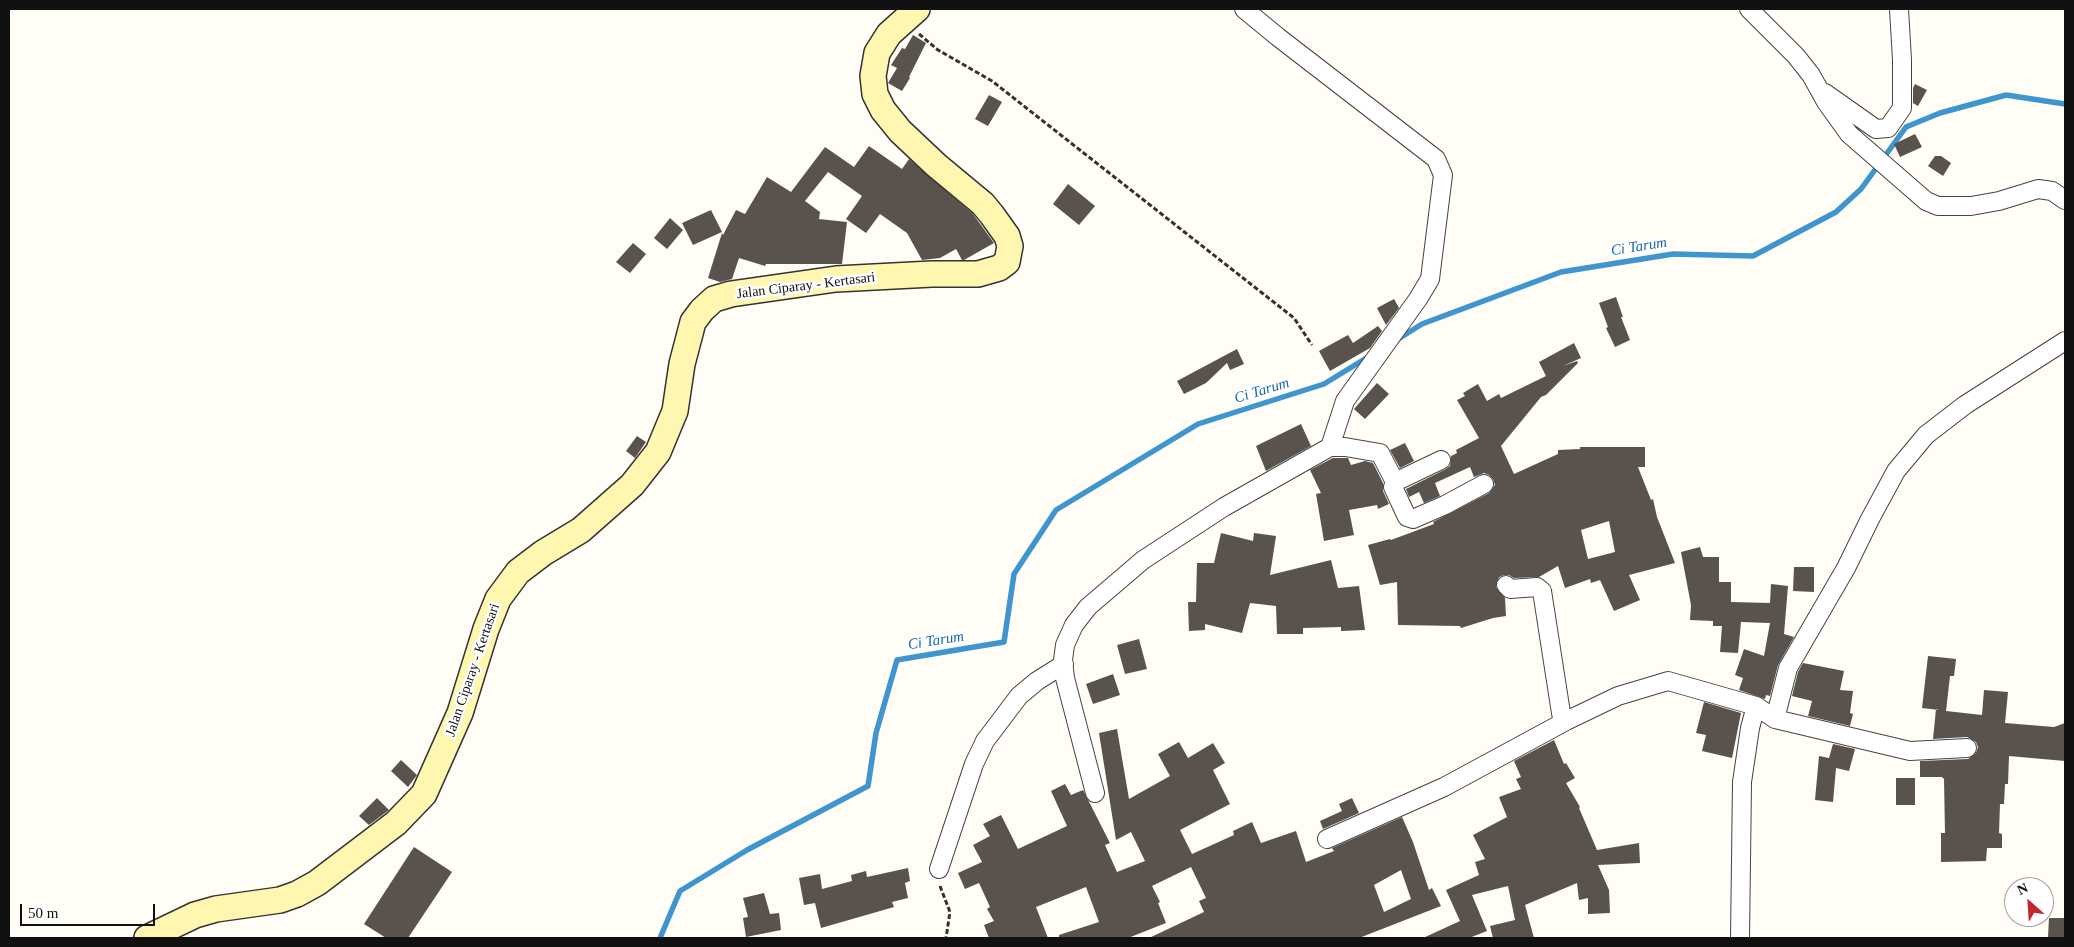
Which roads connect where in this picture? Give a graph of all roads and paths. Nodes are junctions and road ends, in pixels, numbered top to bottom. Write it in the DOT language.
graph roads {
  1 [pos="1244,9"];
  2 [pos="1749,9"];
  3 [pos="1899,9"];
  4 [pos="910,15"];
  5 [pos="1819,88"];
  6 [pos="2065,200"];
  7 [pos="2065,342"];
  8 [pos="1312,345"];
  9 [pos="1330,447"];
  10 [pos="1441,460"];
  11 [pos="1395,482"];
  12 [pos="1484,484"];
  13 [pos="1506,586"];
  14 [pos="1064,664"];
  15 [pos="1756,706"];
  16 [pos="1775,719"];
  17 [pos="1566,721"];
  18 [pos="1967,748"];
  19 [pos="1095,794"];
  20 [pos="1328,839"];
  21 [pos="939,869"];
  22 [pos="147,938"];
  23 [pos="946,938"];
  24 [pos="1740,938"];
  1 -- 9 [label="street"];
  2 -- 5 [label="street"];
  3 -- 5 [label="street"];
  4 -- 8 [label="path"];
  4 -- 22 [label="main road, Jalan Ciparay - Kertasari"];
  5 -- 6 [label="street"];
  7 -- 16 [label="street"];
  9 -- 11 [label="street"];
  9 -- 14 [label="street"];
  10 -- 11 [label="street"];
  11 -- 12 [label="street"];
  13 -- 17 [label="street"];
  14 -- 19 [label="street"];
  14 -- 21 [label="street"];
  15 -- 16 [label="street"];
  15 -- 17 [label="street"];
  15 -- 24 [label="street"];
  16 -- 18 [label="street"];
  17 -- 20 [label="street"];
  21 -- 23 [label="path"];
}
